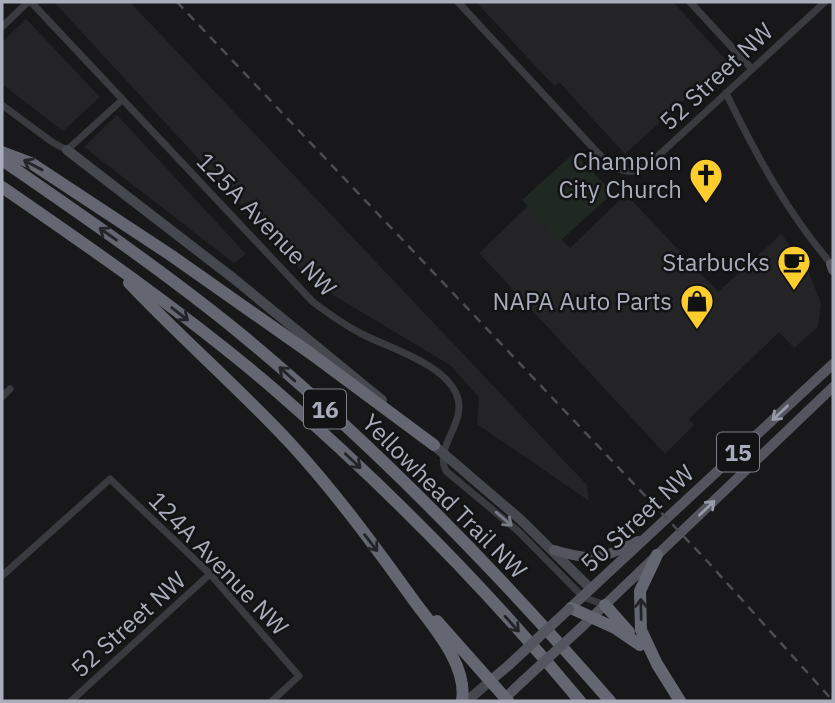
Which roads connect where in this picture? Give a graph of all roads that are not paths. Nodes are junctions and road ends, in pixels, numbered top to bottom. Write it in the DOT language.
graph roads {
  1 [pos="30,2"];
  2 [pos="458,2"];
  3 [pos="690,2"];
  4 [pos="825,2"];
  5 [pos="2,27"];
  6 [pos="752,69"];
  7 [pos="726,93"];
  8 [pos="122,100"];
  9 [pos="2,105"];
  10 [pos="67,150"];
  11 [pos="2,152"];
  12 [pos="2,160"];
  13 [pos="2,187"];
  14 [pos="106,258"];
  15 [pos="832,267"];
  16 [pos="832,363"];
  17 [pos="833,387"];
  18 [pos="10,389"];
  19 [pos="2,397"];
  20 [pos="439,450"];
  21 [pos="646,537"];
  22 [pos="554,550"];
  23 [pos="657,555"];
  24 [pos="393,571"];
  25 [pos="210,574"];
  26 [pos="2,576"];
  27 [pos="587,593"];
  28 [pos="605,605"];
  29 [pos="570,608"];
  30 [pos="588,621"];
  31 [pos="640,645"];
  32 [pos="657,664"];
  33 [pos="490,681"];
  34 [pos="505,700"];
  35 [pos="71,701"];
  36 [pos="272,701"];
  37 [pos="462,701"];
  38 [pos="467,701"];
  39 [pos="580,701"];
  40 [pos="610,701"];
  41 [pos="680,701"];
  1 -- 5 [label="street"];
  1 -- 8 [label="street, 125A Avenue NW"];
  2 -- 7 [label="street, 52 Street NW"];
  3 -- 6 [label="street"];
  4 -- 6 [label="street, 52 Street NW"];
  6 -- 7 [label="street, 52 Street NW"];
  7 -- 15 [label="street"];
  8 -- 10 [label="street"];
  8 -- 20 [label="street, 125A Avenue NW"];
  9 -- 10 [label="street"];
  10 -- 20 [label="street"];
  20 -- 11 [label="highway, one-way"];
  40 -- 12 [label="highway, Yellowhead Trail NW / 16, one-way"];
  13 -- 14 [label="highway, Yellowhead Trail NW / 16"];
  14 -- 24 [label="highway, one-way"];
  14 -- 39 [label="highway, Yellowhead Trail NW / 16, one-way"];
  16 -- 21 [label="main road, 50 Street NW / 15, one-way"];
  23 -- 17 [label="main road, 50 Street NW / 15, one-way"];
  18 -- 19 [label="street"];
  20 -- 22 [label="street"];
  20 -- 27 [label="street, one-way"];
  21 -- 22 [label="main road"];
  21 -- 27 [label="main road, 50 Street NW"];
  22 -- 27 [label="street"];
  23 -- 28 [label="main road, 50 Street NW"];
  32 -- 23 [label="highway, one-way"];
  24 -- 33 [label="highway"];
  24 -- 37 [label="highway"];
  25 -- 26 [label="street, 124A Avenue NW"];
  25 -- 35 [label="street, 52 Street NW"];
  25 -- 36 [label="street, 124A Avenue NW"];
  27 -- 28 [label="main road"];
  27 -- 29 [label="main road, 50 Street NW"];
  28 -- 30 [label="main road, 50 Street NW"];
  28 -- 31 [label="highway"];
  29 -- 30 [label="highway"];
  29 -- 33 [label="main road, 50 Street NW, bridge"];
  30 -- 31 [label="highway"];
  30 -- 34 [label="main road, 50 Street NW, bridge"];
  31 -- 32 [label="highway"];
  32 -- 41 [label="highway"];
  33 -- 34 [label="highway"];
  33 -- 38 [label="street, 50 Street NW"];
}
